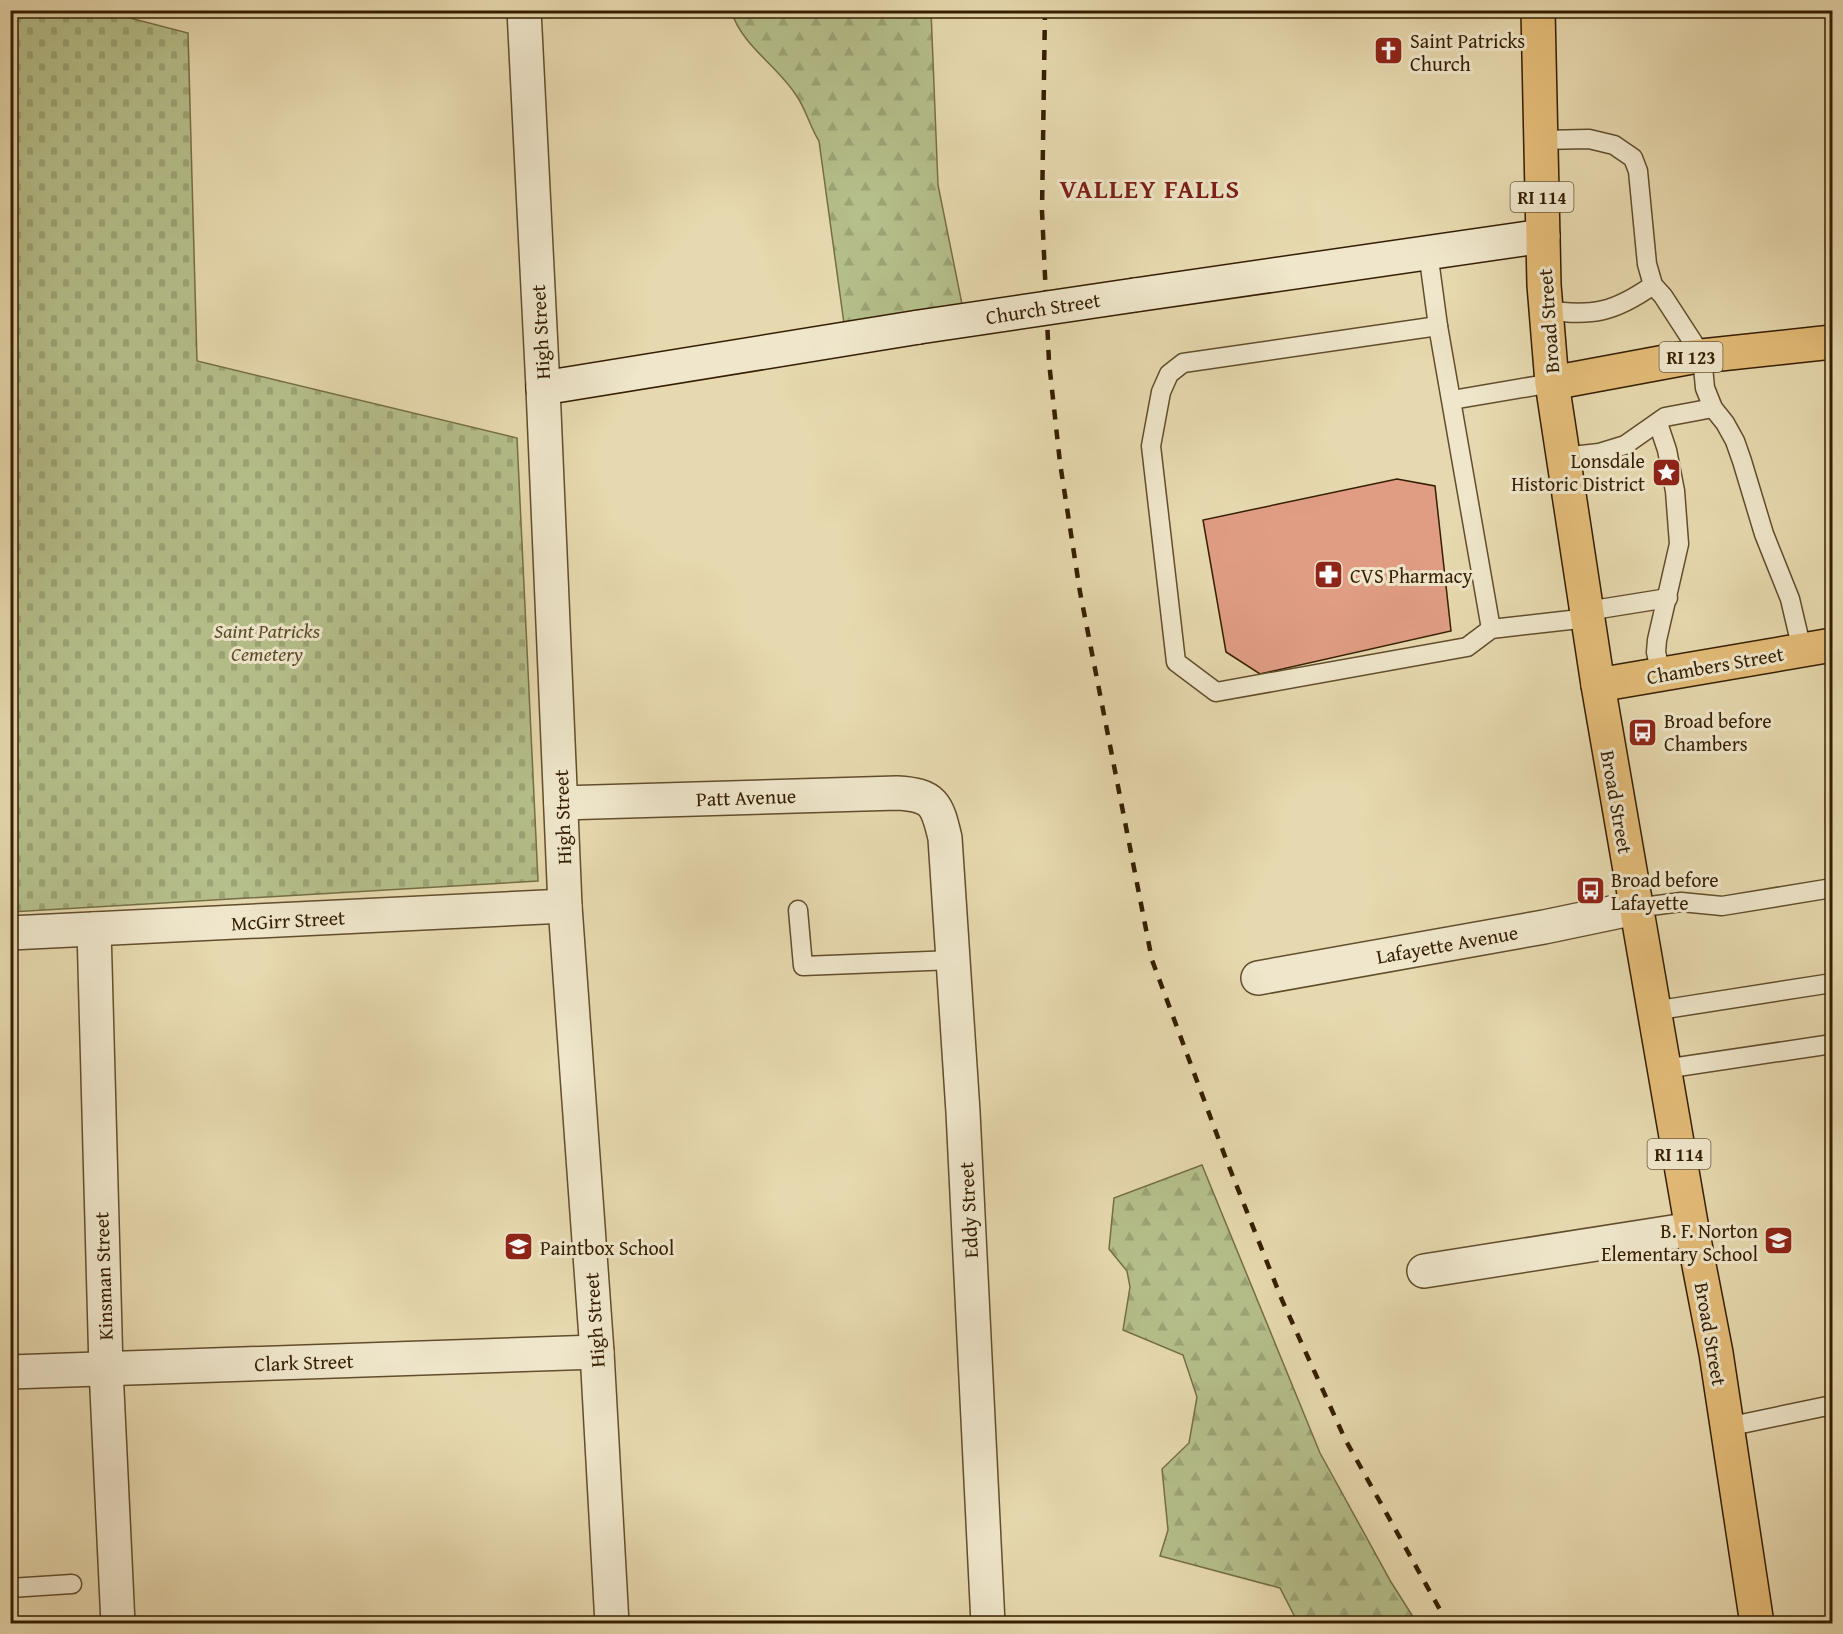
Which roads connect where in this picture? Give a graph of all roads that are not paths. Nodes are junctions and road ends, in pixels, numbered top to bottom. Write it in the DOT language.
graph roads {
  1 [pos="524,10"];
  2 [pos="1543,11"];
  3 [pos="1541,140"];
  4 [pos="1543,236"];
  5 [pos="1428,252"];
  6 [pos="1653,285"];
  7 [pos="1546,310"];
  8 [pos="1438,326"];
  9 [pos="1833,342"];
  10 [pos="1702,356"];
  11 [pos="1552,383"];
  12 [pos="543,388"];
  13 [pos="1452,400"];
  14 [pos="1713,408"];
  15 [pos="1658,423"];
  16 [pos="1563,457"];
  17 [pos="1668,598"];
  18 [pos="1587,615"];
  19 [pos="1491,629"];
  20 [pos="1817,648"];
  21 [pos="1661,675"];
  22 [pos="1598,685"];
  23 [pos="930,800"];
  24 [pos="561,802"];
  25 [pos="1833,888"];
  26 [pos="565,906"];
  27 [pos="1635,908"];
  28 [pos="798,910"];
  29 [pos="94,929"];
  30 [pos="10,933"];
  31 [pos="953,960"];
  32 [pos="1258,978"];
  33 [pos="1833,983"];
  34 [pos="1653,1011"];
  35 [pos="1833,1044"];
  36 [pos="1664,1069"];
  37 [pos="1692,1229"];
  38 [pos="1424,1271"];
  39 [pos="597,1352"];
  40 [pos="106,1369"];
  41 [pos="10,1372"];
  42 [pos="1833,1405"];
  43 [pos="1727,1427"];
  44 [pos="72,1584"];
  45 [pos="10,1588"];
  46 [pos="118,1623"];
  47 [pos="612,1623"];
  48 [pos="988,1623"];
  49 [pos="1757,1623"];
  1 -- 12 [label="street, High Street"];
  2 -- 3 [label="main road, Broad Street / RI 114"];
  3 -- 4 [label="main road, Broad Street / RI 114"];
  3 -- 6 [label="lane"];
  4 -- 5 [label="street, Church Street"];
  4 -- 7 [label="main road, Broad Street / RI 114"];
  5 -- 8 [label="lane"];
  5 -- 12 [label="street, Church Street, bridge"];
  6 -- 7 [label="lane"];
  6 -- 10 [label="lane"];
  7 -- 11 [label="main road, Broad Street / RI 114"];
  8 -- 13 [label="lane"];
  8 -- 19 [label="lane"];
  9 -- 10 [label="main road, RI 123"];
  10 -- 11 [label="main road, RI 123"];
  10 -- 14 [label="lane"];
  11 -- 13 [label="lane"];
  11 -- 16 [label="main road, Broad Street / RI 114"];
  12 -- 24 [label="street, High Street"];
  13 -- 19 [label="lane"];
  14 -- 15 [label="lane"];
  14 -- 20 [label="lane"];
  15 -- 16 [label="lane"];
  15 -- 17 [label="lane"];
  16 -- 18 [label="main road, Broad Street / RI 114"];
  17 -- 18 [label="lane"];
  17 -- 21 [label="lane"];
  18 -- 19 [label="lane"];
  18 -- 22 [label="main road, Broad Street / RI 114"];
  20 -- 21 [label="main road, Chambers Street"];
  21 -- 22 [label="main road, Chambers Street"];
  22 -- 27 [label="main road, Broad Street / RI 114"];
  23 -- 24 [label="street, Patt Avenue"];
  23 -- 31 [label="street, Eddy Street"];
  24 -- 26 [label="street, High Street"];
  25 -- 27 [label="lane"];
  26 -- 29 [label="street, McGirr Street"];
  26 -- 39 [label="street, High Street"];
  27 -- 32 [label="street, Lafayette Avenue"];
  27 -- 34 [label="main road, Broad Street / RI 114"];
  28 -- 31 [label="lane"];
  29 -- 30 [label="street, McGirr Street"];
  29 -- 40 [label="street, Kinsman Street"];
  31 -- 48 [label="street, Eddy Street"];
  33 -- 34 [label="lane"];
  34 -- 36 [label="main road, Broad Street / RI 114"];
  35 -- 36 [label="lane"];
  36 -- 37 [label="main road, Broad Street / RI 114"];
  37 -- 38 [label="street"];
  37 -- 43 [label="main road, Broad Street / RI 114"];
  39 -- 40 [label="street, Clark Street"];
  39 -- 47 [label="street, High Street"];
  40 -- 41 [label="street, Clark Street"];
  40 -- 46 [label="street, Kinsman Street"];
  42 -- 43 [label="lane"];
  43 -- 49 [label="main road, Broad Street / RI 114"];
  44 -- 45 [label="lane"];
}
